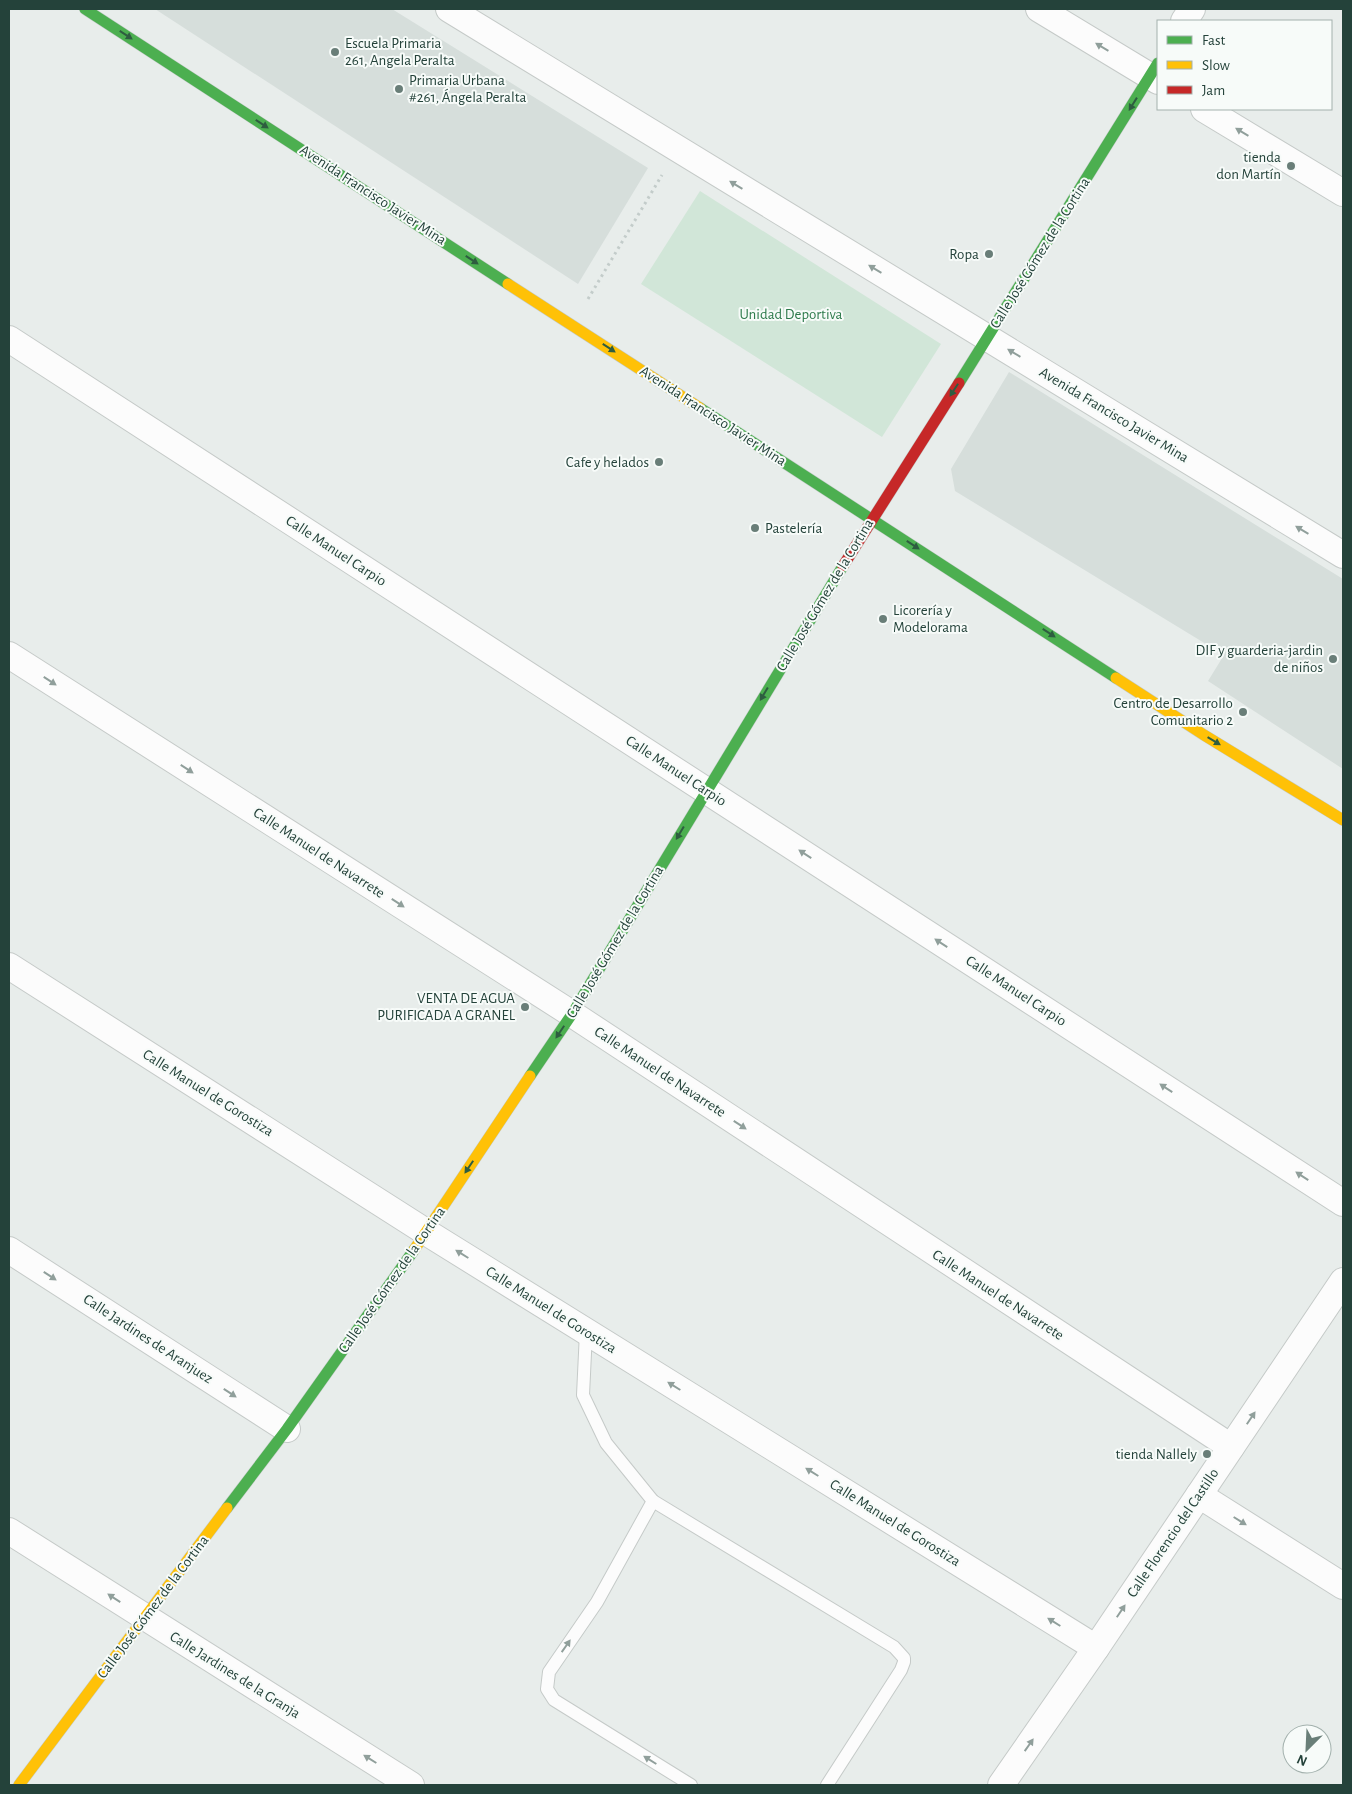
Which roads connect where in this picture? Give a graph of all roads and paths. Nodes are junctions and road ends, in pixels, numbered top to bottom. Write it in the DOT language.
graph roads {
  1 [pos="85,9"];
  2 [pos="449,9"];
  3 [pos="1039,9"];
  4 [pos="1192,9"];
  5 [pos="1185,20"];
  6 [pos="1156,73"];
  7 [pos="1206,110"];
  8 [pos="678,149"];
  9 [pos="1343,193"];
  10 [pos="573,325"];
  11 [pos="988,338"];
  12 [pos="9,339"];
  13 [pos="872,518"];
  14 [pos="1343,555"];
  15 [pos="9,655"];
  16 [pos="706,790"];
  17 [pos="1343,820"];
  18 [pos="9,966"];
  19 [pos="572,1014"];
  20 [pos="1343,1203"];
  21 [pos="426,1232"];
  22 [pos="9,1250"];
  23 [pos="1343,1280"];
  24 [pos="586,1332"];
  25 [pos="287,1429"];
  26 [pos="1231,1447"];
  27 [pos="1199,1495"];
  28 [pos="653,1501"];
  29 [pos="9,1531"];
  30 [pos="1343,1586"];
  31 [pos="145,1618"];
  32 [pos="1096,1648"];
  33 [pos="19,1785"];
  34 [pos="411,1785"];
  35 [pos="691,1785"];
  36 [pos="827,1785"];
  37 [pos="1001,1785"];
  1 -- 10 [label="street, Avenida Francisco Javier Mina, one-way"];
  2 -- 8 [label="street, Avenida Francisco Javier Mina"];
  6 -- 3 [label="street, one-way"];
  4 -- 5 [label="street"];
  6 -- 11 [label="street, Calle José Gómez de la Cortina, one-way"];
  9 -- 7 [label="street, one-way"];
  8 -- 10 [label="path"];
  11 -- 8 [label="street, Avenida Francisco Javier Mina, one-way"];
  10 -- 13 [label="street, Avenida Francisco Javier Mina, one-way"];
  11 -- 13 [label="street, Calle José Gómez de la Cortina, one-way"];
  14 -- 11 [label="street, Avenida Francisco Javier Mina, one-way"];
  12 -- 16 [label="street, Calle Manuel Carpio"];
  13 -- 16 [label="street, Calle José Gómez de la Cortina, one-way"];
  13 -- 17 [label="street, Avenida Francisco Javier Mina, one-way"];
  15 -- 19 [label="street, Calle Manuel de Navarrete, one-way"];
  16 -- 19 [label="street, Calle José Gómez de la Cortina, one-way"];
  20 -- 16 [label="street, Calle Manuel Carpio, one-way"];
  18 -- 21 [label="street, Calle Manuel de Gorostiza"];
  19 -- 21 [label="street, Calle José Gómez de la Cortina, one-way"];
  19 -- 26 [label="street, Calle Manuel de Navarrete, one-way"];
  24 -- 21 [label="street, Calle Manuel de Gorostiza, one-way"];
  21 -- 25 [label="street, Calle José Gómez de la Cortina"];
  22 -- 25 [label="street, Calle Jardines de Aranjuez, one-way"];
  26 -- 23 [label="street, Calle Florencio del Castillo, one-way"];
  24 -- 28 [label="lane"];
  32 -- 24 [label="street, Calle Manuel de Gorostiza, one-way"];
  25 -- 31 [label="street, Calle José Gómez de la Cortina"];
  26 -- 27 [label="street, Calle Florencio del Castillo"];
  27 -- 30 [label="street, one-way"];
  32 -- 27 [label="street, Calle Florencio del Castillo, one-way"];
  35 -- 28 [label="lane, one-way"];
  28 -- 36 [label="lane"];
  31 -- 29 [label="street, Calle Jardines de la Granja, one-way"];
  31 -- 33 [label="street, Calle José Gómez de la Cortina"];
  34 -- 31 [label="street, Calle Jardines de la Granja, one-way"];
  37 -- 32 [label="street, Calle Florencio del Castillo, one-way"];
}
